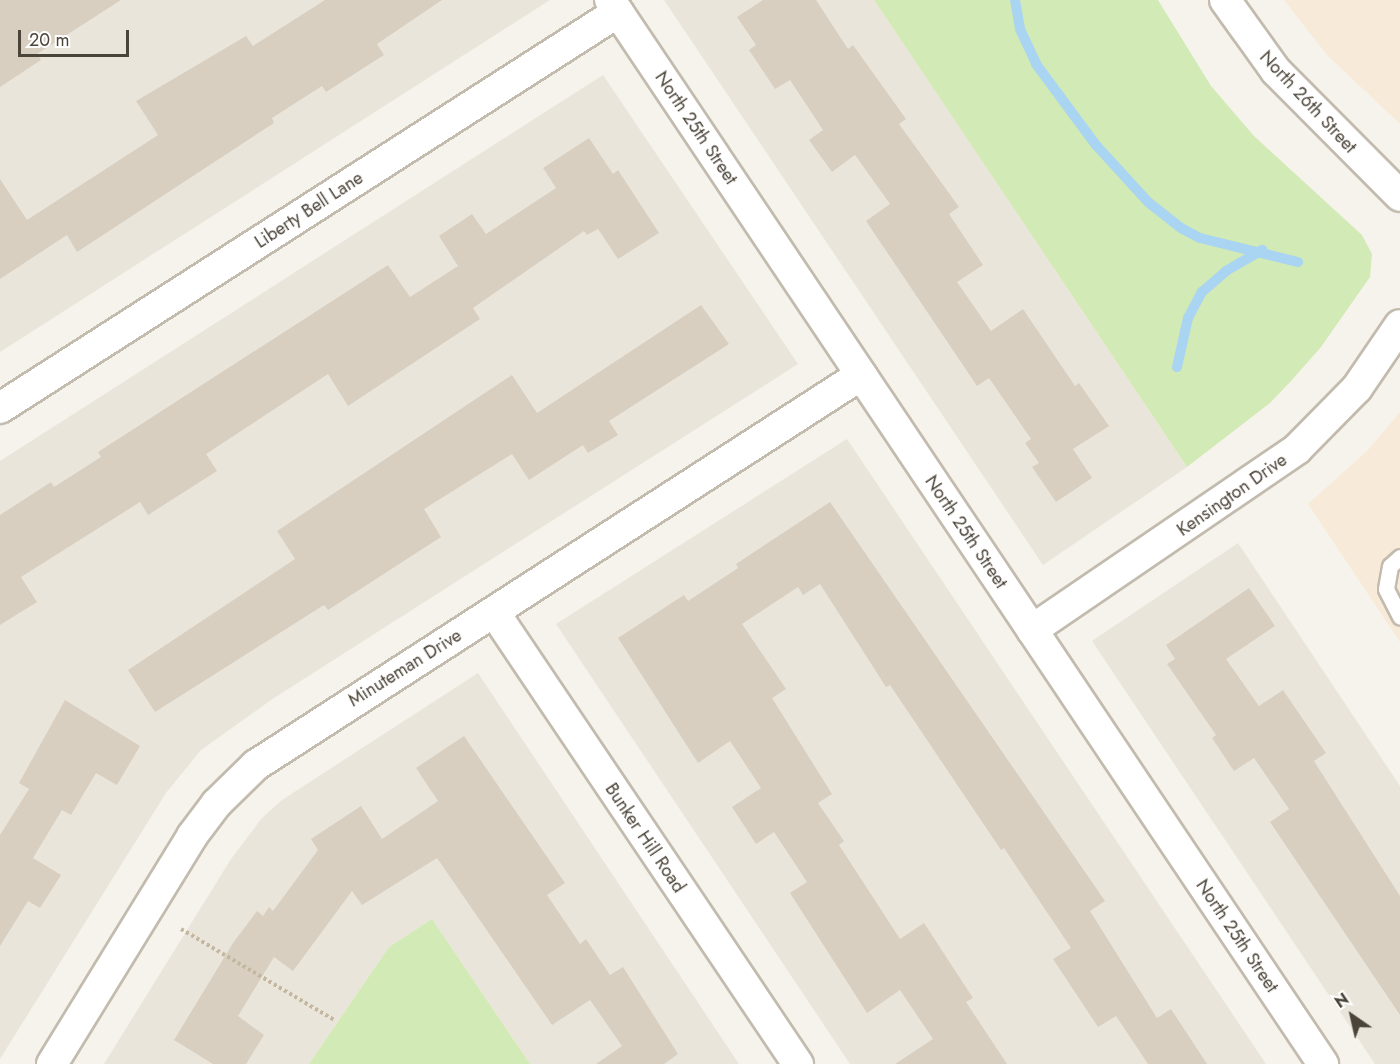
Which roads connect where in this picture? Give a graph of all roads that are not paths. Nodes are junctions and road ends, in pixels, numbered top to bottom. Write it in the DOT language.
graph roads {
  1 [pos="1225,0"];
  2 [pos="614,6"];
  3 [pos="1400,196"];
  4 [pos="1400,325"];
  5 [pos="861,375"];
  6 [pos="0,408"];
  7 [pos="1400,557"];
  8 [pos="494,612"];
  9 [pos="1400,617"];
  10 [pos="1032,630"];
  11 [pos="52,1064"];
  12 [pos="798,1064"];
  13 [pos="1323,1064"];
  1 -- 3 [label="street, North 26th Street"];
  2 -- 5 [label="street, North 25th Street"];
  2 -- 6 [label="street, Liberty Bell Lane"];
  4 -- 10 [label="street, Kensington Drive"];
  5 -- 8 [label="street, Minuteman Drive"];
  5 -- 10 [label="street, North 25th Street"];
  7 -- 9 [label="lane"];
  8 -- 11 [label="street, Minuteman Drive"];
  8 -- 12 [label="street, Bunker Hill Road"];
  10 -- 13 [label="street, North 25th Street"];
}
